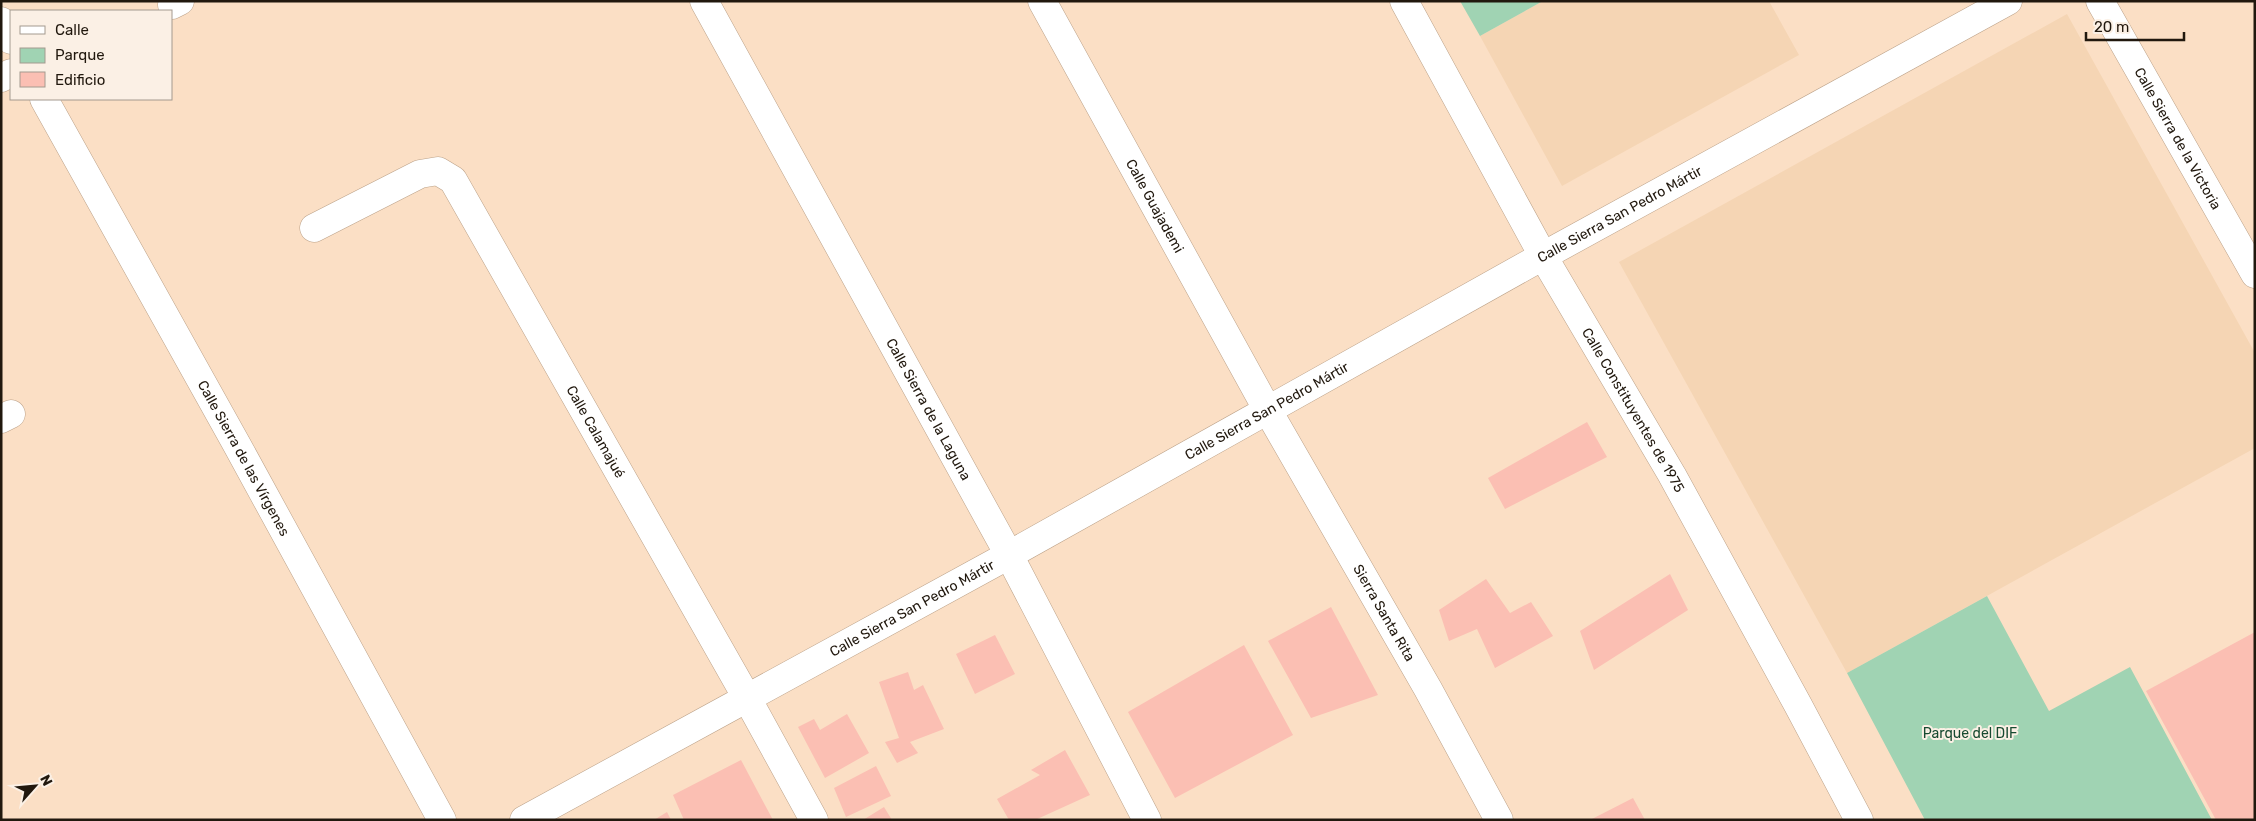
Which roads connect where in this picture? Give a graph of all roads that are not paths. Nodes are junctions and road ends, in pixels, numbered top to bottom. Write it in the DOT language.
graph roads {
  1 [pos="704,1"];
  2 [pos="1042,1"];
  3 [pos="1404,1"];
  4 [pos="2008,1"];
  5 [pos="2100,1"];
  6 [pos="1,21"];
  7 [pos="10,38"];
  8 [pos="45,100"];
  9 [pos="314,228"];
  10 [pos="1543,256"];
  11 [pos="2255,274"];
  12 [pos="1267,409"];
  13 [pos="1009,555"];
  14 [pos="748,698"];
  15 [pos="442,820"];
  16 [pos="524,820"];
  17 [pos="814,820"];
  18 [pos="1148,820"];
  19 [pos="1499,820"];
  20 [pos="1858,820"];
  1 -- 13 [label="street, Calle Sierra de la Laguna"];
  2 -- 12 [label="street, Calle Guajademi"];
  3 -- 10 [label="street, Calle Constituyentes de 1975"];
  4 -- 10 [label="street, Calle Sierra San Pedro Mártir"];
  5 -- 11 [label="street, Calle Sierra de la Victoria"];
  6 -- 7 [label="street"];
  8 -- 15 [label="street, Calle Sierra de las Vírgenes"];
  9 -- 14 [label="street, Calle Calamajué"];
  10 -- 12 [label="street, Calle Sierra San Pedro Mártir"];
  10 -- 20 [label="street, Calle Constituyentes de 1975"];
  12 -- 13 [label="street, Calle Sierra San Pedro Mártir"];
  12 -- 19 [label="street, Sierra Santa Rita"];
  13 -- 14 [label="street, Calle Sierra San Pedro Mártir"];
  13 -- 18 [label="street, Calle Sierra de la Laguna"];
  14 -- 16 [label="street, Calle Sierra San Pedro Mártir"];
  14 -- 17 [label="street, Calle Calamajué"];
}
